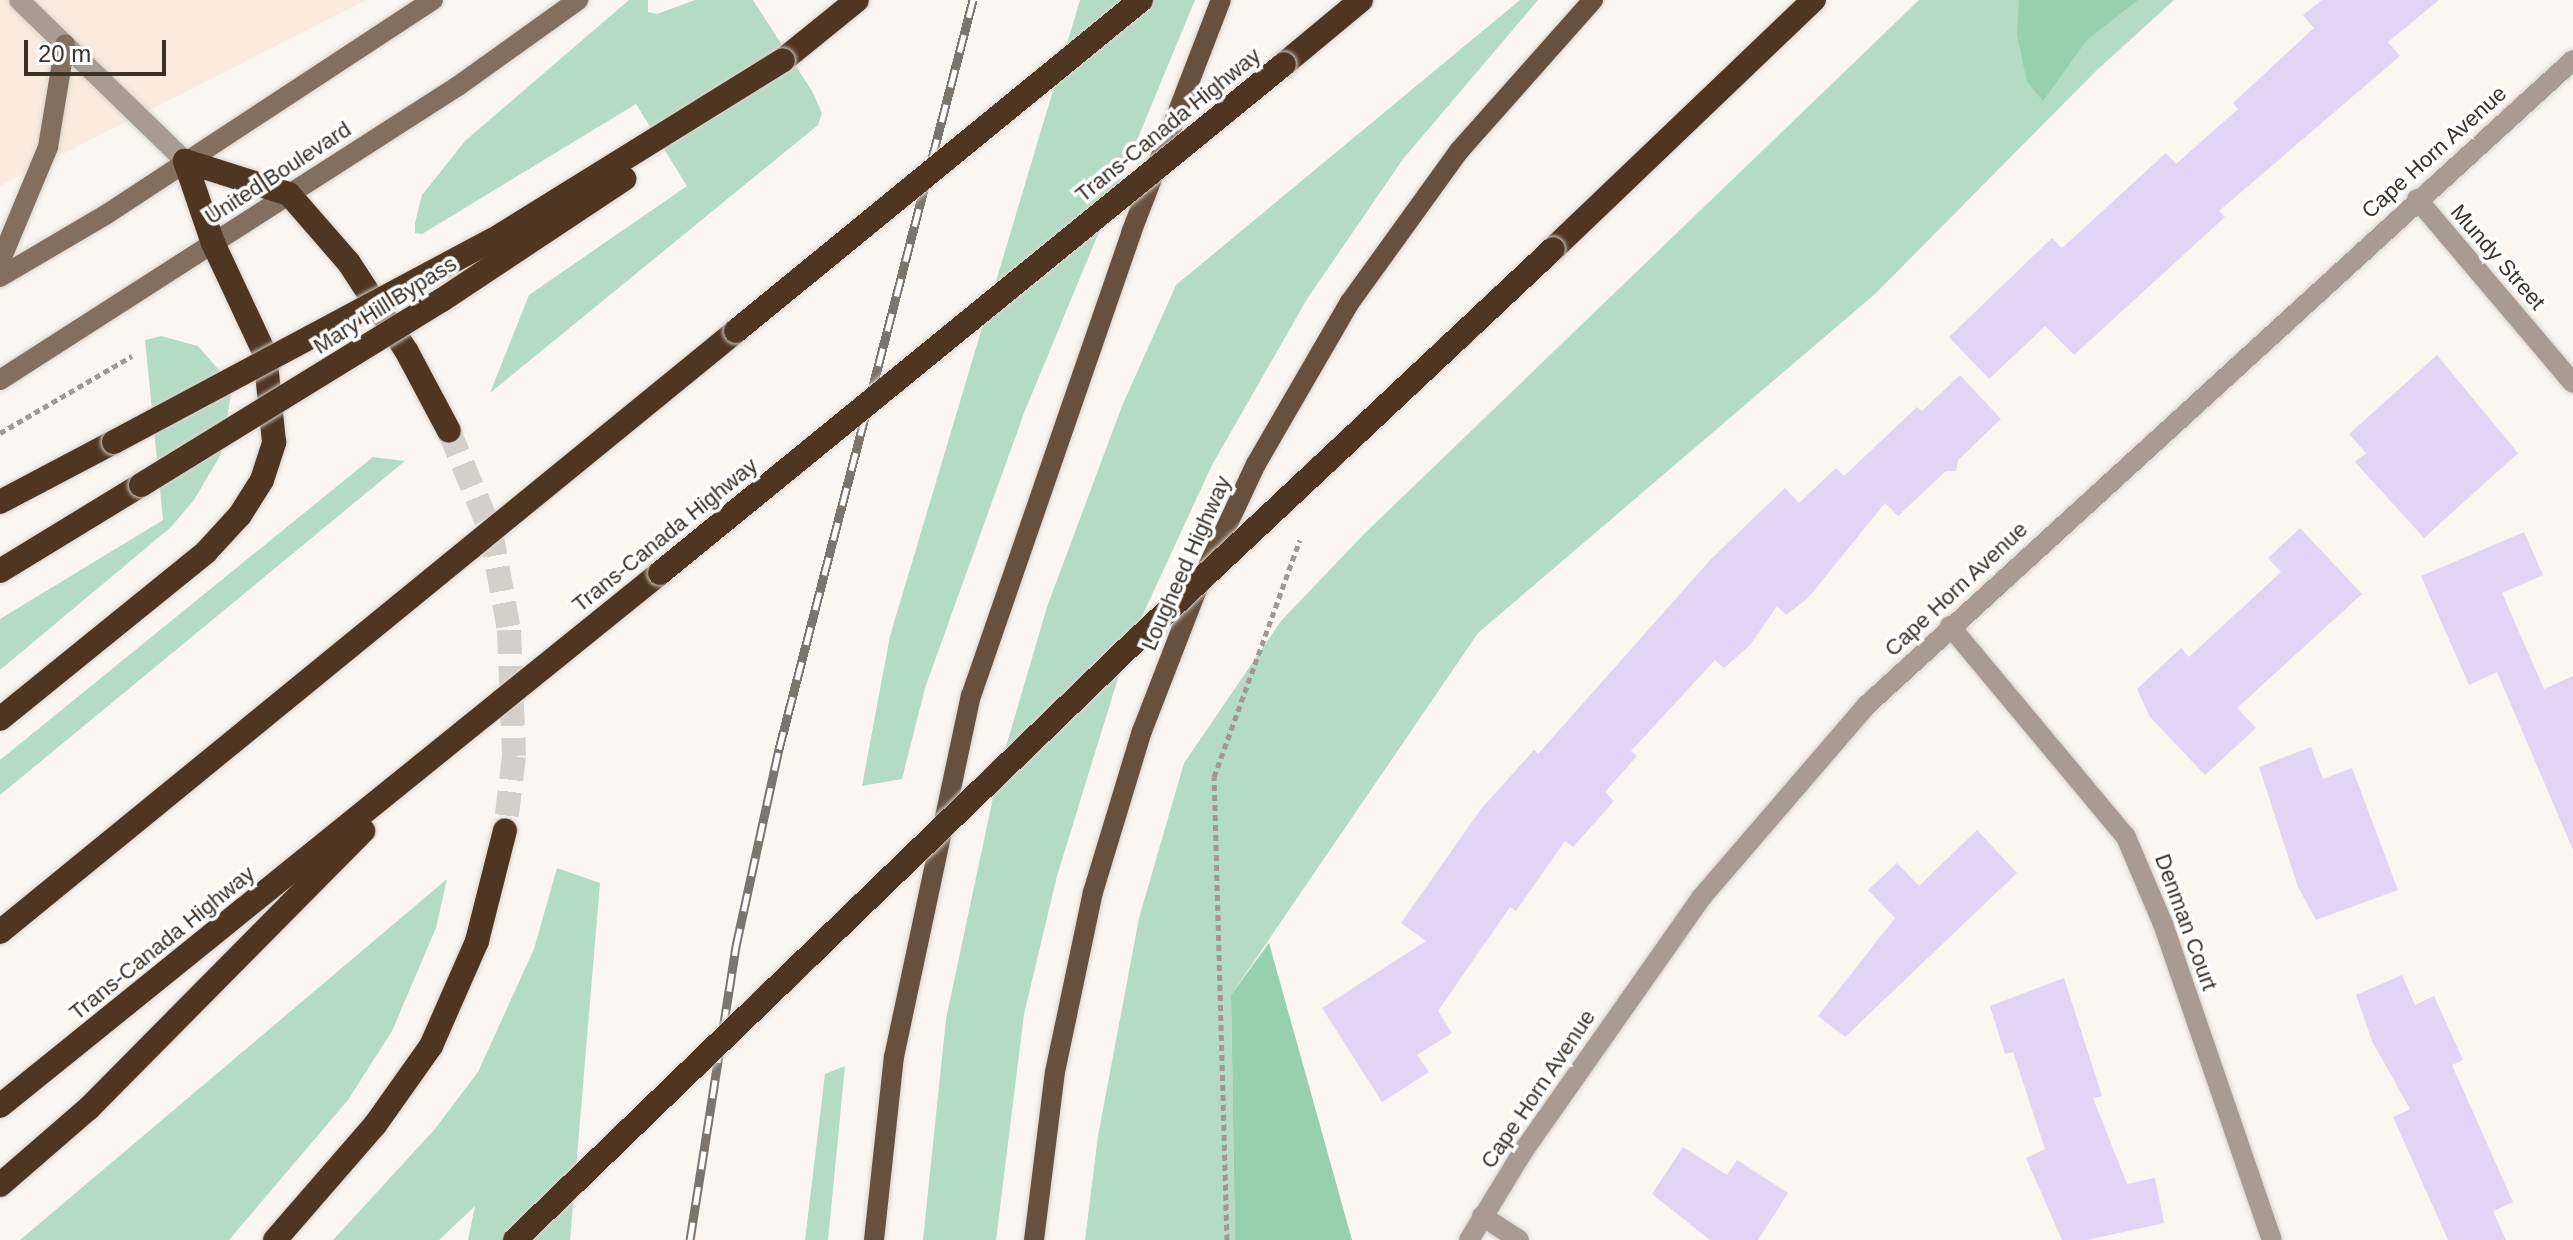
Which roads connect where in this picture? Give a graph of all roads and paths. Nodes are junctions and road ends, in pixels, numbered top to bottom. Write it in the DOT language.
graph roads {
  1 [pos="19,0"];
  2 [pos="433,0"];
  3 [pos="578,0"];
  4 [pos="857,0"];
  5 [pos="1141,0"];
  6 [pos="1221,0"];
  7 [pos="1361,0"];
  8 [pos="1593,0"];
  9 [pos="1814,0"];
  10 [pos="65,44"];
  11 [pos="783,60"];
  12 [pos="2573,60"];
  13 [pos="185,161"];
  14 [pos="289,194"];
  15 [pos="2417,199"];
  16 [pos="213,243"];
  17 [pos="0,262"];
  18 [pos="0,277"];
  19 [pos="132,356"];
  20 [pos="0,380"];
  21 [pos="2573,383"];
  22 [pos="449,431"];
  23 [pos="0,433"];
  24 [pos="0,502"];
  25 [pos="1302,533"];
  26 [pos="0,571"];
  27 [pos="1950,626"];
  28 [pos="0,719"];
  29 [pos="443,750"];
  30 [pos="505,830"];
  31 [pos="49,892"];
  32 [pos="0,909"];
  33 [pos="0,932"];
  34 [pos="0,1106"];
  35 [pos="0,1185"];
  36 [pos="1482,1216"];
  37 [pos="275,1240"];
  38 [pos="515,1240"];
  39 [pos="874,1240"];
  40 [pos="1034,1240"];
  41 [pos="1227,1240"];
  42 [pos="1469,1240"];
  43 [pos="1519,1240"];
  44 [pos="2272,1240"];
  1 -- 10 [label="street"];
  2 -- 13 [label="main road"];
  3 -- 14 [label="main road, United Boulevard"];
  4 -- 11 [label="highway"];
  5 -- 31 [label="highway, bridge"];
  6 -- 39 [label="main road"];
  7 -- 29 [label="highway, Trans-Canada Highway, bridge"];
  8 -- 40 [label="main road, Lougheed Highway"];
  9 -- 38 [label="highway, bridge"];
  10 -- 13 [label="street"];
  10 -- 17 [label="main road"];
  11 -- 24 [label="highway, bridge"];
  11 -- 26 [label="highway, Mary Hill Bypass, bridge"];
  12 -- 15 [label="street, Cape Horn Avenue"];
  13 -- 14 [label="highway"];
  13 -- 16 [label="highway"];
  13 -- 18 [label="main road"];
  14 -- 16 [label="main road, United Boulevard"];
  14 -- 22 [label="highway"];
  15 -- 21 [label="street, Mundy Street"];
  15 -- 27 [label="street, Cape Horn Avenue"];
  16 -- 20 [label="main road, United Boulevard"];
  16 -- 28 [label="highway"];
  19 -- 23 [label="path"];
  25 -- 41 [label="path"];
  27 -- 36 [label="street, Cape Horn Avenue"];
  27 -- 44 [label="street, Denman Court"];
  29 -- 34 [label="highway, Trans-Canada Highway"];
  29 -- 35 [label="highway"];
  30 -- 37 [label="highway"];
  31 -- 32 [label="highway"];
  31 -- 33 [label="highway"];
  36 -- 42 [label="street, Cape Horn Avenue"];
  36 -- 43 [label="street"];
}
